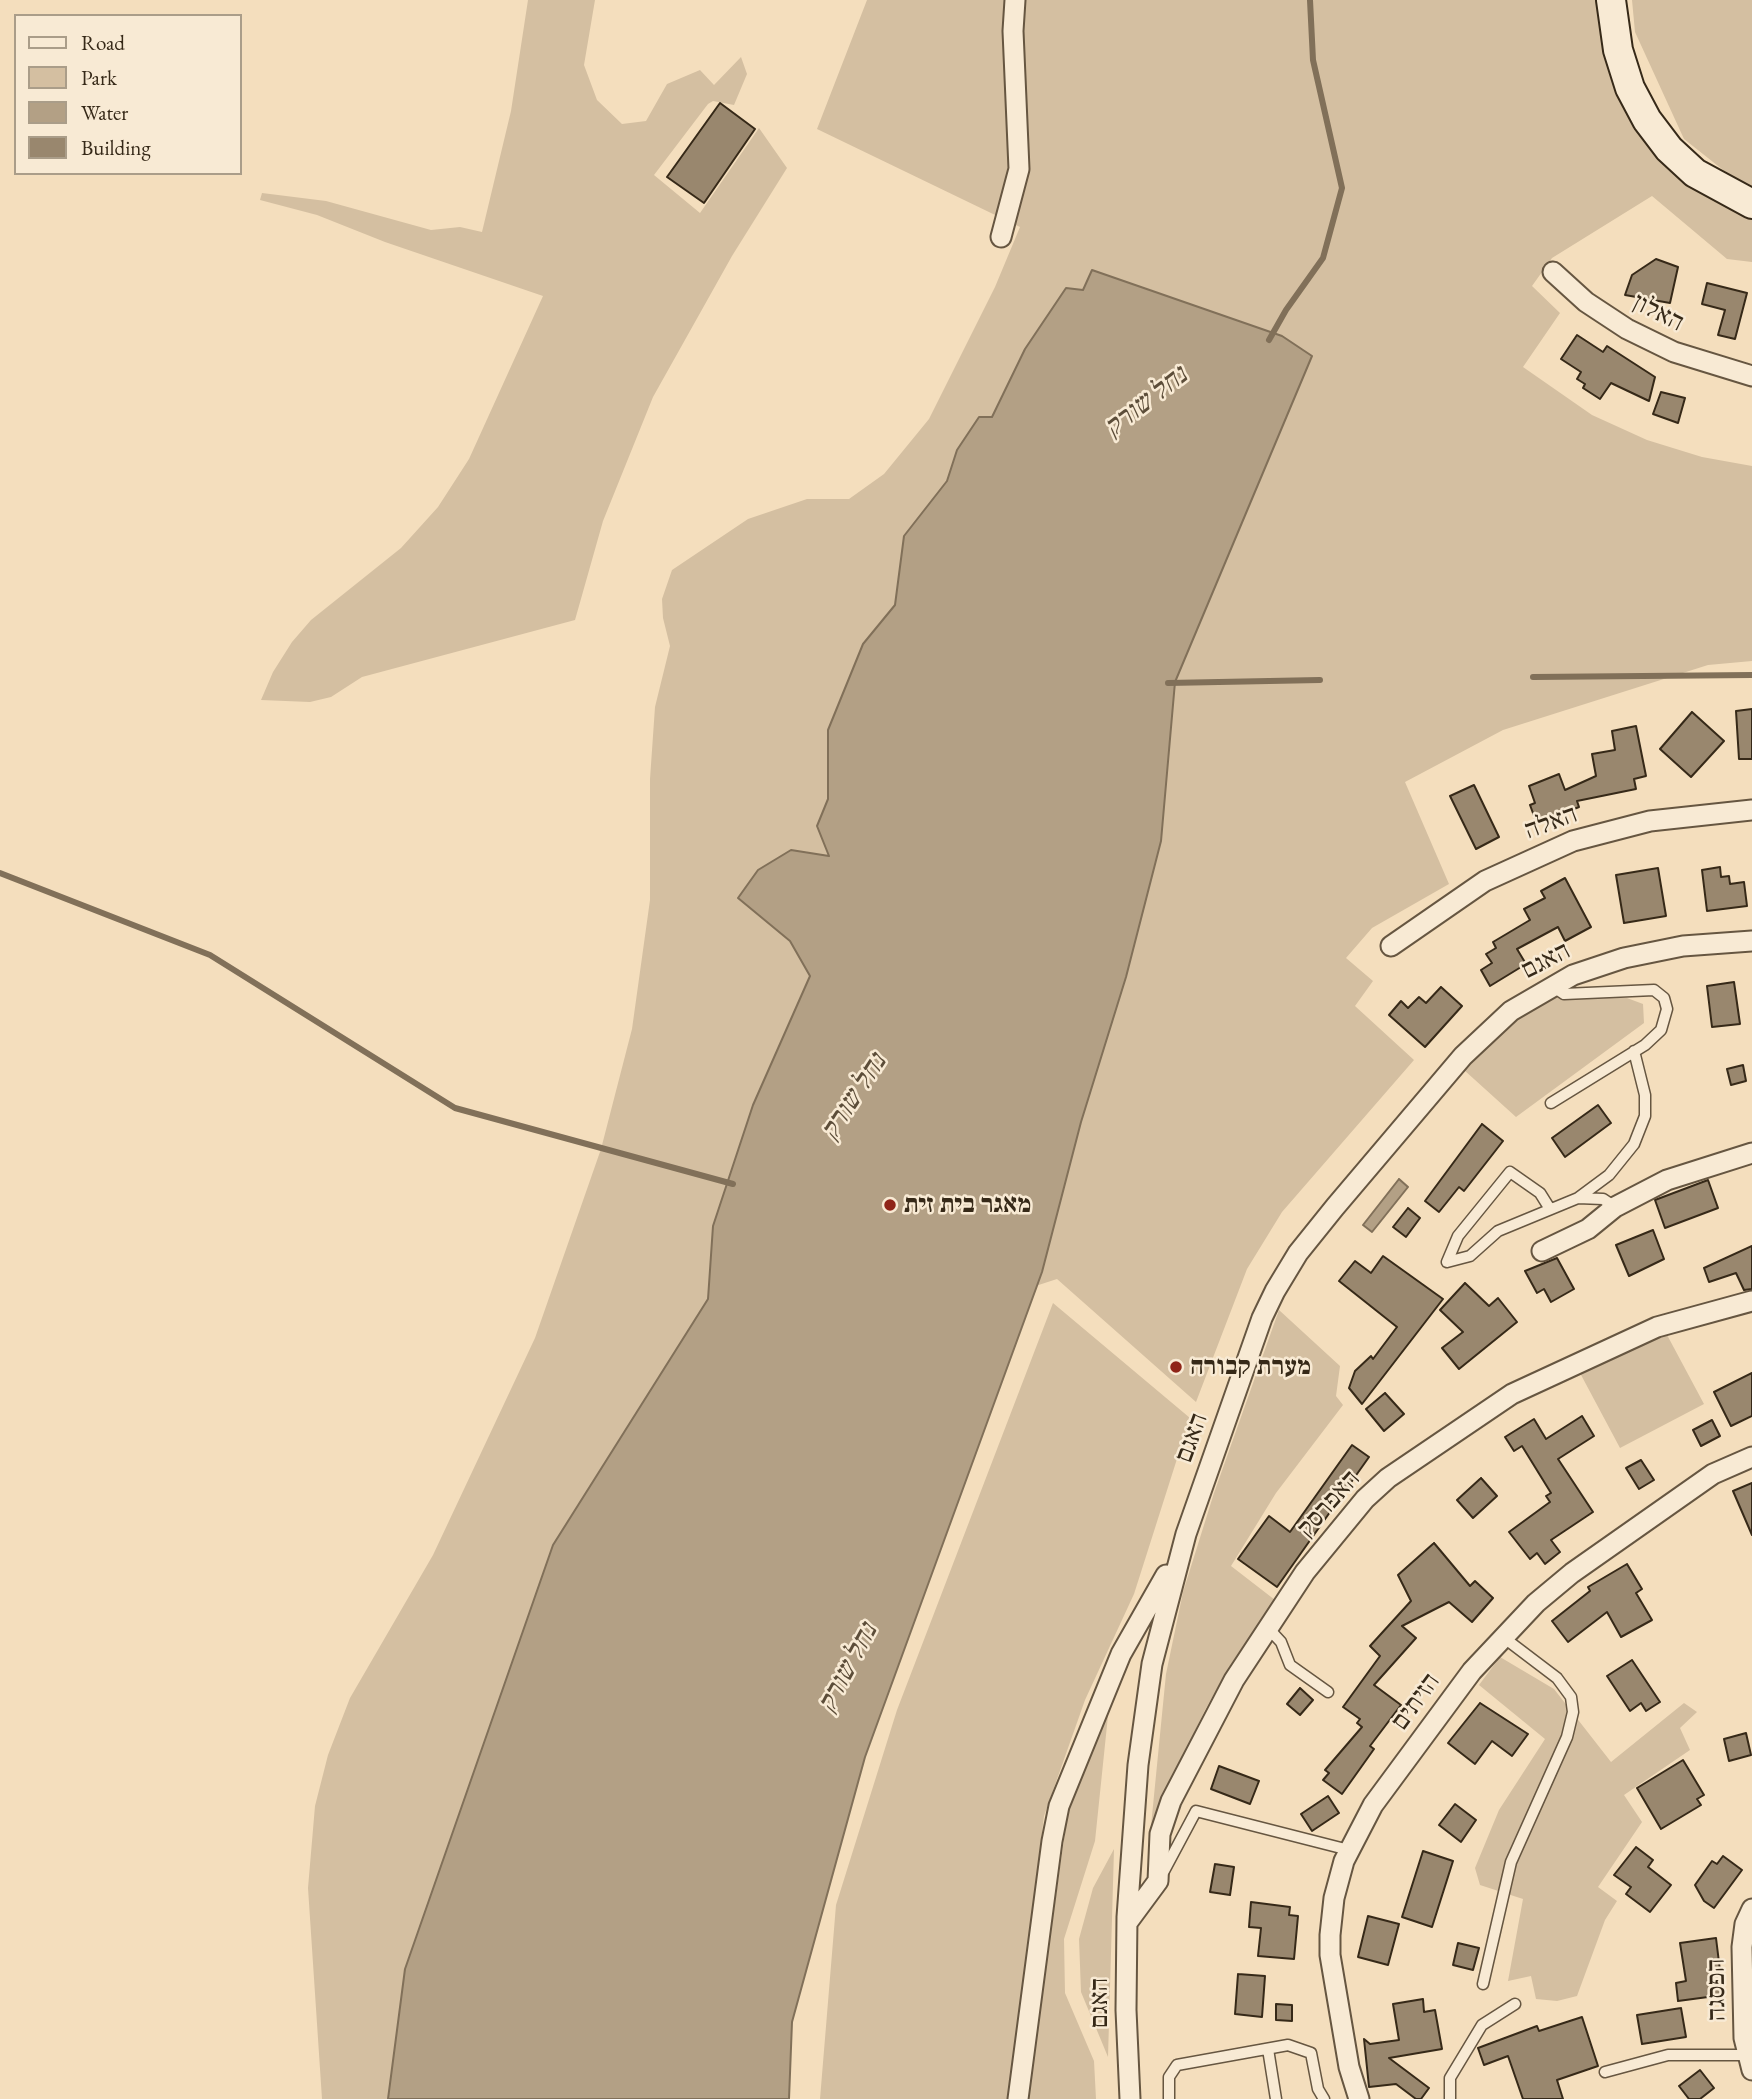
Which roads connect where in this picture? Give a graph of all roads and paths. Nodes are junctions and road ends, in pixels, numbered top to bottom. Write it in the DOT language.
graph roads {
  1 [pos="1015,0"];
  2 [pos="1611,0"];
  3 [pos="1752,204"];
  4 [pos="1000,237"];
  5 [pos="1553,272"];
  6 [pos="1752,376"];
  7 [pos="1752,810"];
  8 [pos="1752,941"];
  9 [pos="1391,946"];
  10 [pos="1551,985"];
  11 [pos="1634,1051"];
  12 [pos="1551,1103"];
  13 [pos="1752,1153"];
  14 [pos="1578,1198"];
  15 [pos="1615,1207"];
  16 [pos="1550,1209"];
  17 [pos="1542,1251"];
  18 [pos="1752,1301"];
  19 [pos="1752,1457"];
  20 [pos="1178,1561"];
  21 [pos="1267,1627"];
  22 [pos="1502,1636"];
  23 [pos="1328,1692"];
  24 [pos="1349,1850"];
  25 [pos="1158,1881"];
  26 [pos="1752,1909"];
  27 [pos="1127,1923"];
  28 [pos="1483,1984"];
  29 [pos="1515,2004"];
  30 [pos="1268,2049"];
  31 [pos="1750,2063"];
  32 [pos="1605,2072"];
  33 [pos="1018,2099"];
  34 [pos="1130,2099"];
  35 [pos="1169,2099"];
  36 [pos="1276,2099"];
  37 [pos="1324,2099"];
  38 [pos="1359,2099"];
  39 [pos="1450,2099"];
  1 -- 4 [label="street"];
  2 -- 3 [label="main road"];
  5 -- 6 [label="street, האלון"];
  7 -- 9 [label="street, האלה"];
  8 -- 10 [label="street, האגם"];
  10 -- 11 [label="lane"];
  10 -- 20 [label="street, האגם"];
  11 -- 12 [label="lane"];
  11 -- 14 [label="lane"];
  13 -- 15 [label="street"];
  14 -- 15 [label="lane"];
  14 -- 16 [label="lane"];
  15 -- 17 [label="street"];
  16 -- 16 [label="lane"];
  18 -- 21 [label="street, האפרסק"];
  19 -- 22 [label="street, הזיתים"];
  20 -- 27 [label="street, האגם"];
  20 -- 33 [label="street"];
  21 -- 23 [label="lane"];
  21 -- 25 [label="street, האפרסק"];
  22 -- 24 [label="street, הזיתים"];
  22 -- 28 [label="lane"];
  24 -- 25 [label="lane"];
  24 -- 38 [label="street, הזיתים"];
  25 -- 27 [label="street"];
  26 -- 31 [label="street, הפסגה"];
  27 -- 34 [label="street, האגם"];
  29 -- 39 [label="lane"];
  30 -- 35 [label="lane"];
  30 -- 36 [label="lane"];
  30 -- 37 [label="lane"];
  31 -- 32 [label="lane"];
}
